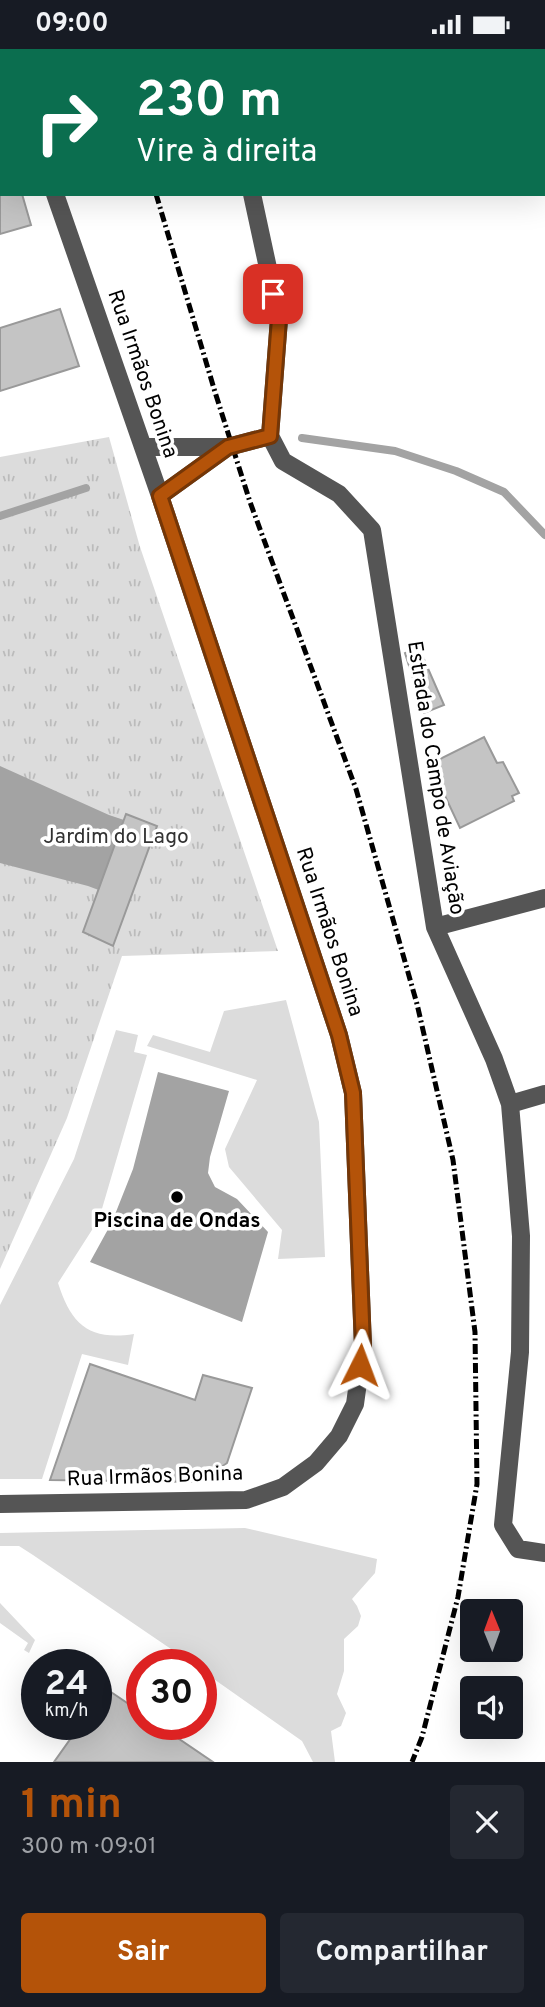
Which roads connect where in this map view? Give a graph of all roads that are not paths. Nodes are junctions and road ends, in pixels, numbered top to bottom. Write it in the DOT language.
graph roads {
  1 [pos="56,196"];
  2 [pos="252,196"];
  3 [pos="270,436"];
  4 [pos="143,447"];
  5 [pos="228,447"];
  6 [pos="160,496"];
  7 [pos="545,898"];
  8 [pos="435,927"];
  9 [pos="545,1094"];
  10 [pos="510,1104"];
  11 [pos="0,1504"];
  12 [pos="545,1552"];
  1 -- 4 [label="street, Rua Irmãos Bonina"];
  2 -- 3 [label="street"];
  3 -- 5 [label="street"];
  3 -- 8 [label="street, Estrada do Campo de Aviação"];
  4 -- 5 [label="street"];
  4 -- 6 [label="street, Rua Irmãos Bonina"];
  5 -- 6 [label="street"];
  6 -- 11 [label="street, Rua Irmãos Bonina"];
  7 -- 8 [label="street"];
  8 -- 10 [label="street, Estrada do Campo de Aviação"];
  9 -- 10 [label="street"];
  10 -- 12 [label="street, Estrada do Campo de Aviação"];
}
